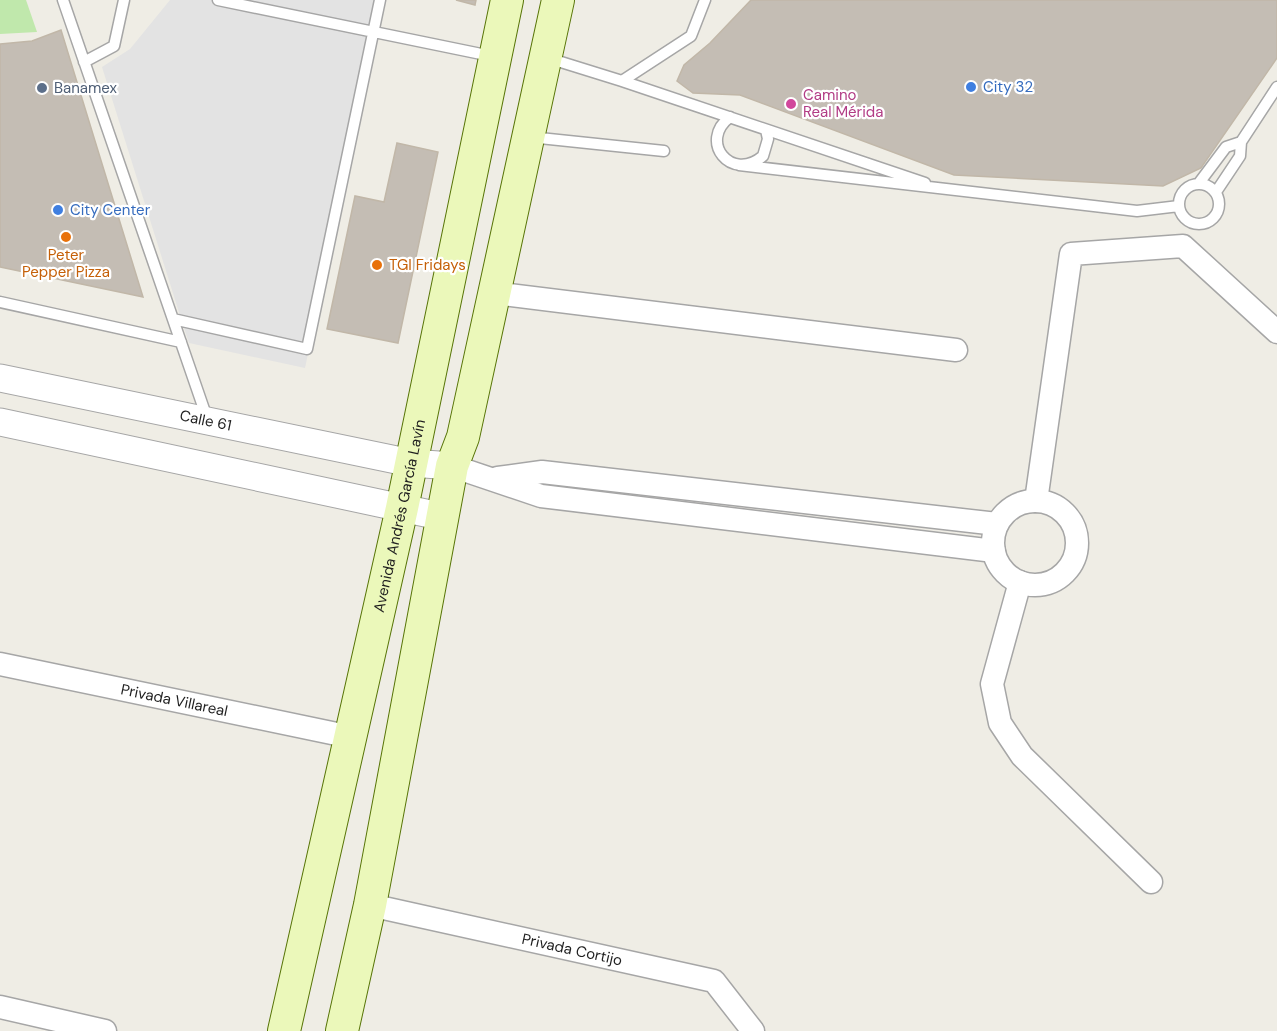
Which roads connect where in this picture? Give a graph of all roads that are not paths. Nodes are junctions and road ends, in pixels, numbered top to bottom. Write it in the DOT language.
graph roads {
  1 [pos="63,0"];
  2 [pos="124,0"];
  3 [pos="218,0"];
  4 [pos="380,0"];
  5 [pos="507,0"];
  6 [pos="558,0"];
  7 [pos="705,0"];
  8 [pos="374,30"];
  9 [pos="493,56"];
  10 [pos="545,57"];
  11 [pos="84,62"];
  12 [pos="622,81"];
  13 [pos="1277,87"];
  14 [pos="730,117"];
  15 [pos="765,129"];
  16 [pos="527,136"];
  17 [pos="1241,142"];
  18 [pos="664,151"];
  19 [pos="739,165"];
  20 [pos="1199,183"];
  21 [pos="948,191"];
  22 [pos="1216,192"];
  23 [pos="1179,206"];
  24 [pos="494,293"];
  25 [pos="0,302"];
  26 [pos="173,319"];
  27 [pos="1277,332"];
  28 [pos="181,342"];
  29 [pos="956,350"];
  30 [pos="0,378"];
  31 [pos="208,421"];
  32 [pos="0,422"];
  33 [pos="411,463"];
  34 [pos="452,466"];
  35 [pos="494,479"];
  36 [pos="1036,501"];
  37 [pos="402,508"];
  38 [pos="444,517"];
  39 [pos="997,524"];
  40 [pos="994,551"];
  41 [pos="1020,582"];
  42 [pos="0,664"];
  43 [pos="351,737"];
  44 [pos="1151,882"];
  45 [pos="370,905"];
  46 [pos="0,1007"];
  47 [pos="105,1031"];
  48 [pos="284,1031"];
  49 [pos="342,1031"];
  50 [pos="753,1031"];
  1 -- 11 [label="lane"];
  2 -- 11 [label="lane"];
  3 -- 8 [label="lane"];
  4 -- 8 [label="lane"];
  5 -- 9 [label="main road, Avenida Andrés García Lavín"];
  6 -- 10 [label="main road"];
  7 -- 12 [label="lane"];
  8 -- 9 [label="lane"];
  8 -- 26 [label="lane"];
  9 -- 33 [label="main road, Avenida Andrés García Lavín"];
  10 -- 12 [label="lane"];
  10 -- 16 [label="main road"];
  11 -- 26 [label="lane"];
  12 -- 14 [label="lane"];
  13 -- 17 [label="lane"];
  14 -- 15 [label="lane"];
  14 -- 19 [label="lane"];
  15 -- 19 [label="lane"];
  15 -- 21 [label="lane"];
  16 -- 18 [label="lane"];
  16 -- 24 [label="main road"];
  17 -- 20 [label="lane"];
  17 -- 22 [label="lane"];
  19 -- 21 [label="lane"];
  20 -- 22 [label="lane"];
  20 -- 23 [label="lane"];
  21 -- 23 [label="lane"];
  22 -- 23 [label="lane"];
  24 -- 29 [label="street"];
  24 -- 34 [label="main road"];
  25 -- 28 [label="lane"];
  26 -- 28 [label="lane"];
  27 -- 36 [label="street"];
  28 -- 31 [label="lane"];
  30 -- 31 [label="street, Calle 61"];
  31 -- 33 [label="street, Calle 61"];
  32 -- 37 [label="street"];
  33 -- 34 [label="street, Calle 61"];
  33 -- 37 [label="main road, Avenida Andrés García Lavín"];
  34 -- 35 [label="street"];
  34 -- 38 [label="main road"];
  35 -- 39 [label="street"];
  35 -- 40 [label="street"];
  36 -- 39 [label="street"];
  36 -- 41 [label="street"];
  37 -- 38 [label="street"];
  37 -- 43 [label="main road, Avenida Andrés García Lavín"];
  38 -- 45 [label="main road"];
  39 -- 40 [label="street"];
  40 -- 41 [label="street"];
  41 -- 44 [label="street"];
  42 -- 43 [label="street, Privada Villareal"];
  43 -- 48 [label="main road, Avenida Andrés García Lavín"];
  45 -- 49 [label="main road"];
  45 -- 50 [label="street, Privada Cortijo"];
  46 -- 47 [label="street"];
}
